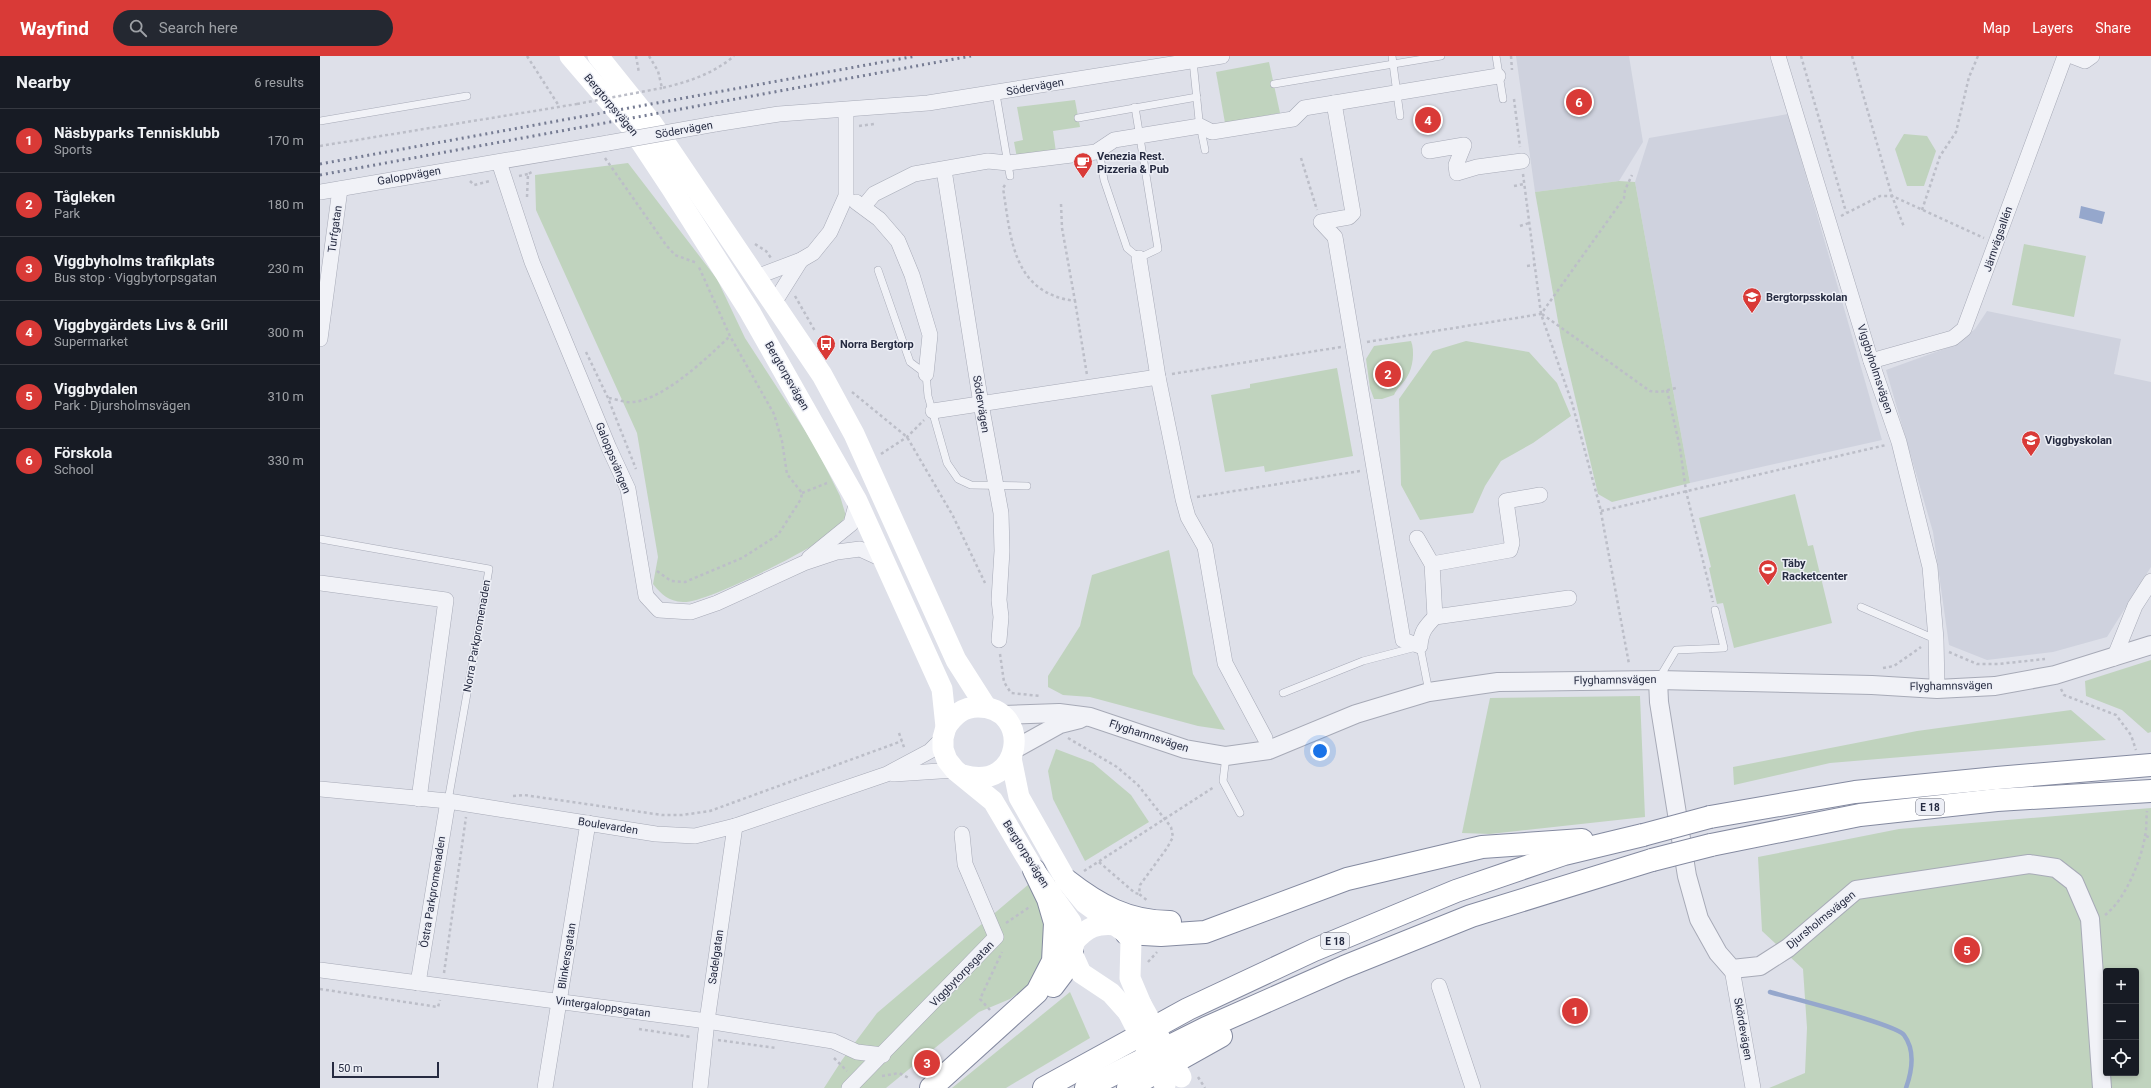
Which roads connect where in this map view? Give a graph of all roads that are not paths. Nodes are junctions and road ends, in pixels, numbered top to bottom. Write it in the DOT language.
graph roads {
  1 [pos="570,56"];
  2 [pos="598,56"];
  3 [pos="1222,56"];
  4 [pos="1392,56"];
  5 [pos="1441,56"];
  6 [pos="1496,56"];
  7 [pos="1778,56"];
  8 [pos="2065,56"];
  9 [pos="2072,56"];
  10 [pos="2092,56"];
  11 [pos="1193,61"];
  12 [pos="1393,64"];
  13 [pos="1505,76"];
  14 [pos="1274,84"];
  15 [pos="1398,93"];
  16 [pos="996,94"];
  17 [pos="467,96"];
  18 [pos="1197,97"];
  19 [pos="1503,99"];
  20 [pos="1334,103"];
  21 [pos="1135,107"];
  22 [pos="846,110"];
  23 [pos="1400,116"];
  24 [pos="1078,118"];
  25 [pos="320,120"];
  26 [pos="1200,126"];
  27 [pos="1139,136"];
  28 [pos="1099,150"];
  29 [pos="1205,150"];
  30 [pos="1429,151"];
  31 [pos="1522,161"];
  32 [pos="499,162"];
  33 [pos="1009,169"];
  34 [pos="944,170"];
  35 [pos="340,189"];
  36 [pos="320,192"];
  37 [pos="846,196"];
  38 [pos="864,206"];
  39 [pos="1139,258"];
  40 [pos="801,260"];
  41 [pos="878,270"];
  42 [pos="756,277"];
  43 [pos="774,303"];
  44 [pos="320,339"];
  45 [pos="1871,361"];
  46 [pos="926,374"];
  47 [pos="1158,377"];
  48 [pos="981,404"];
  49 [pos="933,411"];
  50 [pos="995,486"];
  51 [pos="1027,486"];
  52 [pos="1540,495"];
  53 [pos="857,501"];
  54 [pos="1417,538"];
  55 [pos="320,539"];
  56 [pos="884,560"];
  57 [pos="804,563"];
  58 [pos="1432,564"];
  59 [pos="2151,581"];
  60 [pos="320,583"];
  61 [pos="1569,598"];
  62 [pos="1861,608"];
  63 [pos="1715,610"];
  64 [pos="1435,617"];
  65 [pos="1936,639"];
  66 [pos="999,640"];
  67 [pos="1420,646"];
  68 [pos="2151,646"];
  69 [pos="2114,658"];
  70 [pos="1658,680"];
  71 [pos="1937,689"];
  72 [pos="1429,692"];
  73 [pos="1283,693"];
  74 [pos="995,711"];
  75 [pos="1090,717"];
  76 [pos="944,732"];
  77 [pos="1265,738"];
  78 [pos="1013,754"];
  79 [pos="1226,756"];
  80 [pos="2144,760"];
  81 [pos="959,772"];
  82 [pos="888,774"];
  83 [pos="320,789"];
  84 [pos="419,799"];
  85 [pos="448,801"];
  86 [pos="2149,801"];
  87 [pos="1240,813"];
  88 [pos="588,823"];
  89 [pos="735,826"];
  90 [pos="962,834"];
  91 [pos="1644,835"];
  92 [pos="1034,870"];
  93 [pos="1074,876"];
  94 [pos="1233,923"];
  95 [pos="1121,929"];
  96 [pos="1073,948"];
  97 [pos="1344,967"];
  98 [pos="1732,969"];
  99 [pos="320,970"];
  100 [pos="418,983"];
  101 [pos="1439,986"];
  102 [pos="560,1001"];
  103 [pos="1134,1008"];
  104 [pos="707,1021"];
  105 [pos="883,1056"];
  106 [pos="936,1083"];
  107 [pos="853,1084"];
  108 [pos="1175,1084"];
  109 [pos="545,1088"];
  110 [pos="700,1088"];
  111 [pos="1044,1088"];
  112 [pos="1086,1088"];
  113 [pos="1128,1088"];
  114 [pos="1473,1088"];
  115 [pos="1753,1088"];
  116 [pos="2102,1088"];
  1 -- 53 [label="main road, Bergtorpsvägen"];
  2 -- 42 [label="main road, Bergtorpsvägen"];
  3 -- 11 [label="street, Södervägen"];
  4 -- 12 [label="lane"];
  5 -- 12 [label="lane"];
  6 -- 13 [label="lane"];
  7 -- 45 [label="street, Viggbyholmsvägen"];
  8 -- 45 [label="street, Järnvägsallén"];
  9 -- 10 [label="street"];
  11 -- 16 [label="street, Södervägen"];
  11 -- 18 [label="lane"];
  12 -- 14 [label="lane"];
  12 -- 15 [label="lane"];
  13 -- 15 [label="street"];
  13 -- 19 [label="lane"];
  15 -- 20 [label="street"];
  15 -- 23 [label="lane"];
  16 -- 22 [label="street, Södervägen"];
  16 -- 33 [label="lane"];
  17 -- 25 [label="lane"];
  18 -- 21 [label="lane"];
  18 -- 26 [label="lane"];
  20 -- 26 [label="street"];
  20 -- 67 [label="street"];
  21 -- 24 [label="lane"];
  21 -- 27 [label="lane"];
  22 -- 32 [label="street, Södervägen, bridge"];
  22 -- 37 [label="street"];
  26 -- 27 [label="street"];
  26 -- 29 [label="lane"];
  27 -- 28 [label="street"];
  27 -- 39 [label="lane"];
  28 -- 33 [label="street"];
  28 -- 39 [label="lane"];
  30 -- 31 [label="street"];
  32 -- 35 [label="street, Galoppvägen"];
  32 -- 57 [label="street, Galoppsvängen"];
  33 -- 34 [label="street"];
  34 -- 38 [label="street"];
  34 -- 48 [label="street, Södervägen"];
  35 -- 36 [label="street, Galoppvägen"];
  35 -- 44 [label="street, Turfgatan"];
  37 -- 38 [label="street"];
  37 -- 40 [label="street"];
  38 -- 46 [label="street"];
  39 -- 47 [label="street"];
  40 -- 42 [label="street"];
  40 -- 43 [label="street"];
  41 -- 46 [label="lane"];
  42 -- 43 [label="main road, Bergtorpsvägen"];
  43 -- 74 [label="main road, Bergtorpsvägen"];
  45 -- 65 [label="street, Viggbyholmsvägen"];
  46 -- 49 [label="lane"];
  47 -- 48 [label="street"];
  47 -- 77 [label="street"];
  48 -- 49 [label="street"];
  48 -- 50 [label="street, Södervägen"];
  49 -- 50 [label="lane"];
  50 -- 51 [label="lane"];
  50 -- 66 [label="street, Södervägen"];
  52 -- 58 [label="street"];
  53 -- 56 [label="main road, Bergtorpsvägen"];
  53 -- 57 [label="street, Galoppsvängen"];
  54 -- 58 [label="street"];
  55 -- 85 [label="lane, Norra Parkpromenaden"];
  56 -- 57 [label="street, Galoppsvängen"];
  56 -- 76 [label="main road, Bergtorpsvägen"];
  58 -- 64 [label="street"];
  59 -- 69 [label="street"];
  60 -- 84 [label="street"];
  61 -- 64 [label="street"];
  62 -- 65 [label="lane"];
  63 -- 70 [label="lane"];
  64 -- 67 [label="street"];
  65 -- 71 [label="street, Viggbyholmsvägen"];
  67 -- 72 [label="lane"];
  67 -- 73 [label="lane"];
  68 -- 69 [label="street, Flyghamnsvägen"];
  69 -- 71 [label="street, Flyghamnsvägen"];
  70 -- 71 [label="street, Flyghamnsvägen"];
  70 -- 72 [label="street, Flyghamnsvägen"];
  70 -- 98 [label="street"];
  72 -- 79 [label="street, Flyghamnsvägen"];
  74 -- 75 [label="street, Flyghamnsvägen"];
  74 -- 76 [label="main road"];
  74 -- 78 [label="main road, Bergtorpsvägen"];
  75 -- 78 [label="street"];
  75 -- 79 [label="street, Flyghamnsvägen"];
  76 -- 81 [label="main road, Bergtorpsvägen"];
  76 -- 82 [label="street, Boulevarden"];
  78 -- 81 [label="main road"];
  78 -- 93 [label="main road, Bergtorpsvägen"];
  79 -- 87 [label="lane"];
  80 -- 91 [label="highway, E 18, bridge"];
  81 -- 82 [label="street, Boulevarden"];
  81 -- 92 [label="main road, Bergtorpsvägen"];
  82 -- 89 [label="street, Boulevarden"];
  83 -- 84 [label="street, Boulevarden"];
  84 -- 85 [label="street, Boulevarden"];
  85 -- 88 [label="street, Boulevarden"];
  85 -- 100 [label="street, Östra Parkpromenaden"];
  86 -- 97 [label="highway, E 18, bridge"];
  88 -- 89 [label="street, Boulevarden"];
  88 -- 102 [label="street, Blinkersgatan"];
  89 -- 104 [label="street, Sadelgatan"];
  90 -- 105 [label="street, Viggbytorpsgatan"];
  91 -- 94 [label="highway"];
  91 -- 111 [label="highway, E 18"];
  92 -- 96 [label="main road, Bergtorpsvägen"];
  92 -- 106 [label="highway"];
  93 -- 94 [label="highway"];
  93 -- 95 [label="main road, Bergtorpsvägen"];
  94 -- 95 [label="highway"];
  95 -- 96 [label="main road"];
  95 -- 103 [label="main road, Bergtorpsvägen"];
  96 -- 103 [label="main road, Bergtorpsvägen"];
  96 -- 106 [label="highway"];
  97 -- 112 [label="highway, E 18"];
  97 -- 113 [label="highway"];
  98 -- 115 [label="street, Skördevägen"];
  98 -- 116 [label="street, Djursholmsvägen"];
  99 -- 100 [label="street, Vintergaloppsgatan"];
  100 -- 102 [label="street, Vintergaloppsgatan"];
  101 -- 114 [label="street"];
  102 -- 104 [label="street, Vintergaloppsgatan"];
  102 -- 109 [label="street, Blinkersgatan"];
  103 -- 108 [label="main road, Bergtorpsvägen, bridge"];
  104 -- 105 [label="street, Vintergaloppsgatan"];
  104 -- 110 [label="street, Sadelgatan"];
  105 -- 107 [label="street, Viggbytorpsgatan"];
}
